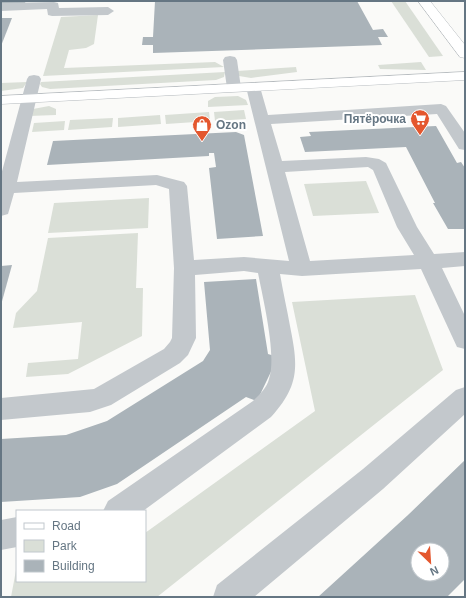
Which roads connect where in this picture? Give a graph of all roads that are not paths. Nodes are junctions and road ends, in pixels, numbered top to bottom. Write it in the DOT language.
graph roads {
  1 [pos="424,1"];
  2 [pos="1,7"];
  3 [pos="108,11"];
  4 [pos="465,54"];
  5 [pos="230,60"];
  6 [pos="465,76"];
  7 [pos="34,79"];
  8 [pos="253,87"];
  9 [pos="234,88"];
  10 [pos="28,98"];
  11 [pos="1,100"];
  12 [pos="262,120"];
  13 [pos="465,145"];
  14 [pos="274,167"];
  15 [pos="4,188"];
  16 [pos="1,210"];
  17 [pos="465,259"];
  18 [pos="428,261"];
  19 [pos="268,267"];
  20 [pos="184,268"];
  21 [pos="302,269"];
  22 [pos="465,340"];
  23 [pos="465,398"];
  24 [pos="1,409"];
  25 [pos="119,510"];
  26 [pos="16,532"];
  27 [pos="1,535"];
  28 [pos="229,597"];
  1 -- 4 [label="main road"];
  2 -- 3 [label="lane"];
  5 -- 9 [label="lane"];
  6 -- 8 [label="main road"];
  7 -- 10 [label="lane"];
  8 -- 9 [label="main road"];
  8 -- 12 [label="lane"];
  9 -- 10 [label="main road"];
  10 -- 11 [label="main road"];
  10 -- 15 [label="lane"];
  12 -- 13 [label="lane"];
  12 -- 14 [label="lane"];
  14 -- 18 [label="lane"];
  14 -- 21 [label="lane"];
  15 -- 16 [label="lane"];
  15 -- 20 [label="lane"];
  17 -- 18 [label="lane"];
  18 -- 21 [label="lane"];
  18 -- 22 [label="lane"];
  19 -- 20 [label="lane"];
  19 -- 21 [label="lane"];
  19 -- 25 [label="lane"];
  20 -- 24 [label="lane"];
  23 -- 28 [label="lane"];
  26 -- 27 [label="lane"];
}
